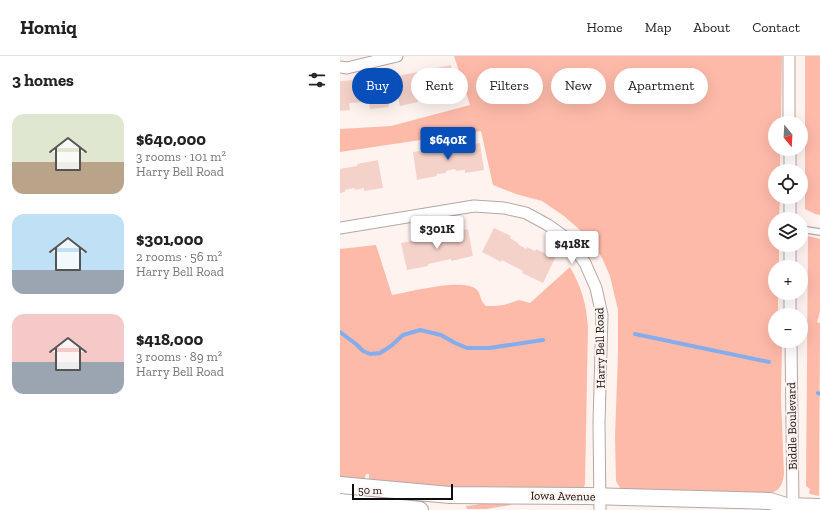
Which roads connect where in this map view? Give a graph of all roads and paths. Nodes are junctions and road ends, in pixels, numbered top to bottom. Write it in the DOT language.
graph roads {
  1 [pos="397,56"];
  2 [pos="789,56"];
  3 [pos="340,67"];
  4 [pos="789,116"];
  5 [pos="340,228"];
  6 [pos="808,230"];
  7 [pos="820,232"];
  8 [pos="790,348"];
  9 [pos="340,485"];
  10 [pos="379,488"];
  11 [pos="340,502"];
  12 [pos="600,503"];
  13 [pos="820,507"];
  14 [pos="378,508"];
  15 [pos="787,508"];
  16 [pos="420,510"];
  1 -- 3 [label="street"];
  2 -- 4 [label="street"];
  5 -- 12 [label="street, Harry Bell Road"];
  6 -- 7 [label="lane"];
  8 -- 15 [label="street, Biddle Boulevard"];
  9 -- 10 [label="street, Iowa Avenue"];
  10 -- 12 [label="street, Iowa Avenue"];
  10 -- 14 [label="street"];
  11 -- 14 [label="street"];
  12 -- 15 [label="street, Iowa Avenue"];
  13 -- 15 [label="street, Iowa Avenue"];
  14 -- 16 [label="street"];
}
